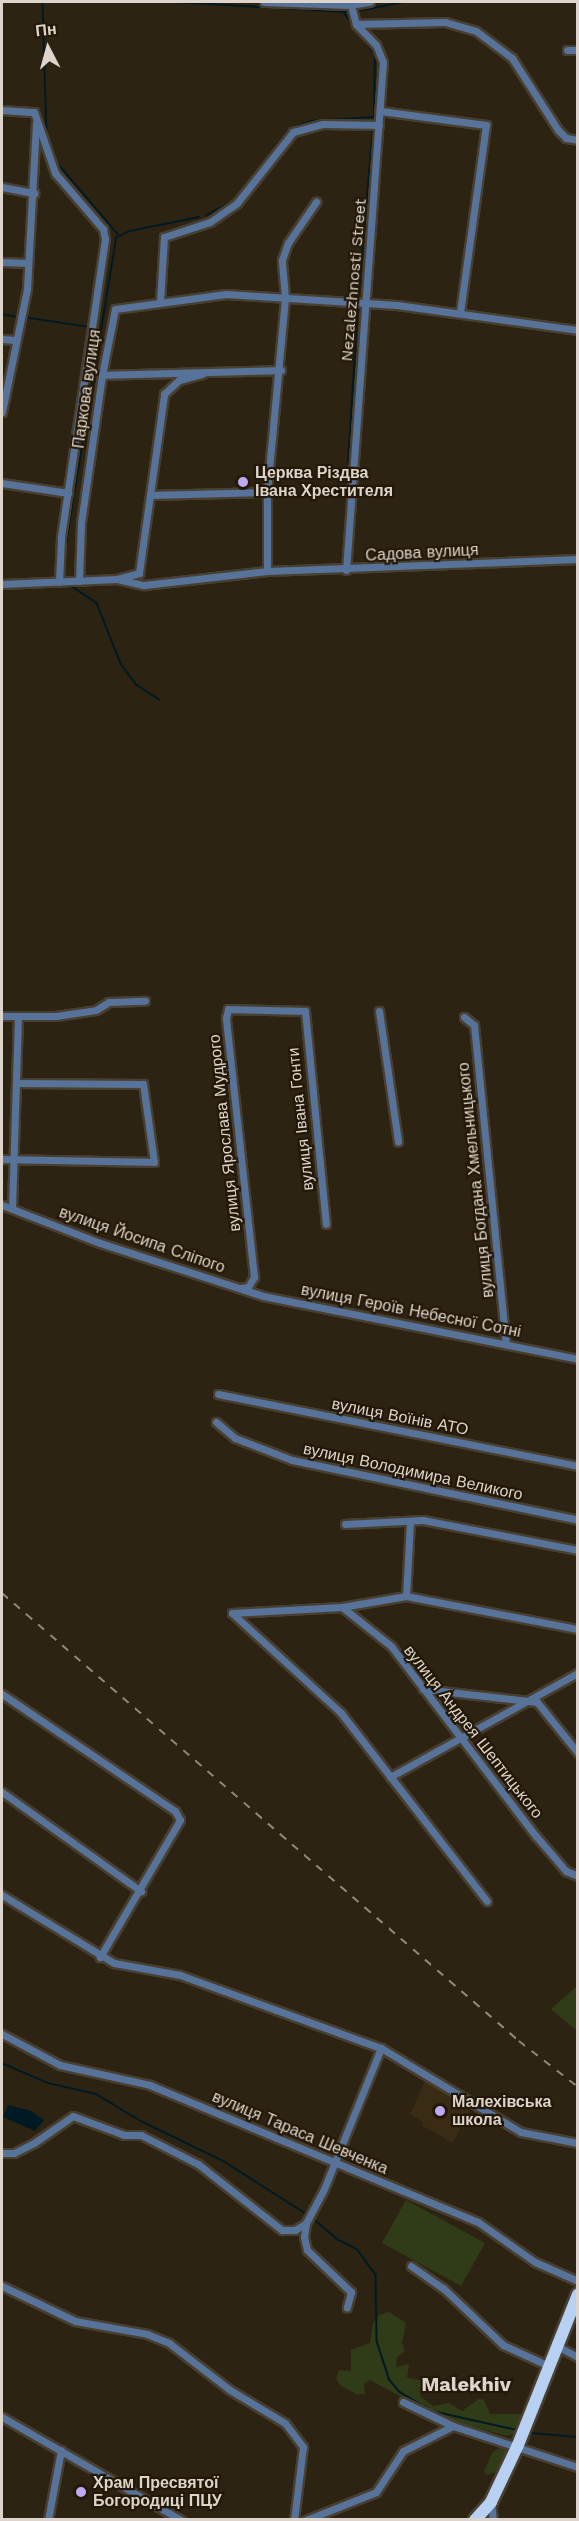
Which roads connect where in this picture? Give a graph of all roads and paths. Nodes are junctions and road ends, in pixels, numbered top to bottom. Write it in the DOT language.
graph roads {
  1 [pos="264,2"];
  2 [pos="370,2"];
  3 [pos="350,3"];
  4 [pos="356,24"];
  5 [pos="567,50"];
  6 [pos="578,50"];
  7 [pos="2,110"];
  8 [pos="380,111"];
  9 [pos="36,117"];
  10 [pos="379,125"];
  11 [pos="578,140"];
  12 [pos="2,188"];
  13 [pos="34,192"];
  14 [pos="316,202"];
  15 [pos="2,262"];
  16 [pos="28,263"];
  17 [pos="285,297"];
  18 [pos="160,302"];
  19 [pos="365,302"];
  20 [pos="460,313"];
  21 [pos="578,330"];
  22 [pos="2,339"];
  23 [pos="15,340"];
  24 [pos="281,370"];
  25 [pos="202,374"];
  26 [pos="102,375"];
  27 [pos="2,412"];
  28 [pos="2,483"];
  29 [pos="267,492"];
  30 [pos="68,494"];
  31 [pos="150,495"];
  32 [pos="578,559"];
  33 [pos="346,570"];
  34 [pos="267,571"];
  35 [pos="117,579"];
  36 [pos="79,581"];
  37 [pos="59,582"];
  38 [pos="2,584"];
  39 [pos="145,1001"];
  40 [pos="306,1011"];
  41 [pos="379,1011"];
  42 [pos="2,1016"];
  43 [pos="18,1016"];
  44 [pos="464,1017"];
  45 [pos="16,1083"];
  46 [pos="398,1142"];
  47 [pos="2,1158"];
  48 [pos="15,1159"];
  49 [pos="2,1205"];
  50 [pos="12,1208"];
  51 [pos="326,1224"];
  52 [pos="240,1288"];
  53 [pos="506,1344"];
  54 [pos="578,1359"];
  55 [pos="218,1394"];
  56 [pos="216,1422"];
  57 [pos="578,1466"];
  58 [pos="578,1520"];
  59 [pos="410,1521"];
  60 [pos="345,1524"];
  61 [pos="578,1550"];
  62 [pos="406,1596"];
  63 [pos="342,1607"];
  64 [pos="578,1629"];
  65 [pos="578,1673"];
  66 [pos="423,1689"];
  67 [pos="2,1694"];
  68 [pos="527,1702"];
  69 [pos="461,1738"];
  70 [pos="578,1753"];
  71 [pos="390,1777"];
  72 [pos="2,1792"];
  73 [pos="578,1876"];
  74 [pos="141,1891"];
  75 [pos="2,1895"];
  76 [pos="487,1901"];
  77 [pos="99,1956"];
  78 [pos="2,2034"];
  79 [pos="381,2048"];
  80 [pos="578,2143"];
  81 [pos="2,2153"];
  82 [pos="333,2164"];
  83 [pos="306,2223"];
  84 [pos="411,2266"];
  85 [pos="578,2281"];
  86 [pos="2,2286"];
  87 [pos="578,2294"];
  88 [pos="347,2307"];
  89 [pos="557,2346"];
  90 [pos="578,2357"];
  91 [pos="549,2366"];
  92 [pos="403,2402"];
  93 [pos="2,2417"];
  94 [pos="453,2426"];
  95 [pos="518,2445"];
  96 [pos="61,2450"];
  97 [pos="578,2467"];
  98 [pos="491,2502"];
  99 [pos="48,2520"];
  100 [pos="181,2520"];
  101 [pos="294,2520"];
  102 [pos="306,2520"];
  103 [pos="475,2520"];
  104 [pos="493,2520"];
  1 -- 3 [label="street"];
  2 -- 3 [label="street"];
  3 -- 4 [label="street, Nezalezhnosti Street"];
  4 -- 8 [label="street, Nezalezhnosti Street"];
  4 -- 11 [label="street"];
  5 -- 6 [label="street"];
  7 -- 9 [label="street"];
  8 -- 10 [label="street, Nezalezhnosti Street"];
  8 -- 20 [label="street"];
  9 -- 13 [label="street"];
  9 -- 30 [label="street"];
  10 -- 18 [label="street"];
  10 -- 19 [label="street, Nezalezhnosti Street"];
  12 -- 13 [label="street"];
  13 -- 16 [label="street"];
  14 -- 17 [label="street"];
  15 -- 16 [label="street"];
  16 -- 23 [label="street"];
  17 -- 18 [label="street, Паркова вулиця"];
  17 -- 19 [label="street, Паркова вулиця"];
  17 -- 24 [label="street"];
  18 -- 26 [label="street, Паркова вулиця"];
  19 -- 20 [label="street"];
  19 -- 33 [label="street, Nezalezhnosti Street"];
  20 -- 21 [label="street"];
  22 -- 23 [label="street"];
  23 -- 27 [label="street"];
  24 -- 25 [label="street"];
  24 -- 29 [label="street"];
  25 -- 26 [label="street"];
  25 -- 31 [label="street"];
  26 -- 36 [label="street, Паркова вулиця"];
  28 -- 30 [label="street"];
  29 -- 31 [label="street"];
  29 -- 34 [label="street"];
  30 -- 37 [label="street"];
  31 -- 35 [label="street"];
  32 -- 33 [label="street, Садова вулиця"];
  33 -- 34 [label="street, Садова вулиця"];
  34 -- 35 [label="street, Садова вулиця"];
  35 -- 36 [label="street"];
  36 -- 37 [label="street"];
  37 -- 38 [label="street"];
  39 -- 43 [label="street"];
  40 -- 51 [label="street, вулиця Івана Гонти"];
  40 -- 52 [label="street, вулиця Ярослава Мудрого"];
  41 -- 46 [label="street"];
  42 -- 43 [label="street"];
  43 -- 45 [label="street"];
  44 -- 53 [label="street, вулиця Богдана Хмельницького"];
  45 -- 48 [label="street"];
  45 -- 48 [label="street"];
  47 -- 48 [label="street"];
  48 -- 50 [label="street"];
  49 -- 50 [label="street, вулиця Йосипа Сліпого"];
  50 -- 52 [label="street, вулиця Йосипа Сліпого"];
  52 -- 53 [label="street, вулиця Героїв Небесної Сотні"];
  53 -- 54 [label="street, вулиця Героїв Небесної Сотні"];
  55 -- 57 [label="street, вулиця Воїнів АТО"];
  56 -- 58 [label="street, вулиця Володимира Великого"];
  59 -- 60 [label="street"];
  59 -- 61 [label="street"];
  59 -- 62 [label="street"];
  62 -- 63 [label="street"];
  62 -- 64 [label="street"];
  63 -- 66 [label="street, вулиця Андрея Шептицького"];
  63 -- 71 [label="street"];
  65 -- 68 [label="street"];
  66 -- 68 [label="street"];
  66 -- 69 [label="street, вулиця Андрея Шептицького"];
  67 -- 74 [label="street"];
  68 -- 69 [label="street"];
  68 -- 70 [label="street"];
  69 -- 71 [label="street"];
  69 -- 73 [label="street, вулиця Андрея Шептицького"];
  71 -- 76 [label="street"];
  72 -- 74 [label="street"];
  74 -- 77 [label="street"];
  75 -- 77 [label="street"];
  77 -- 79 [label="street"];
  78 -- 82 [label="street, вулиця Тараса Шевченка"];
  79 -- 80 [label="street"];
  79 -- 82 [label="street"];
  81 -- 83 [label="street"];
  82 -- 83 [label="street"];
  82 -- 85 [label="street, вулиця Тараса Шевченка"];
  83 -- 88 [label="street"];
  84 -- 91 [label="street"];
  86 -- 101 [label="street"];
  87 -- 89 [label="highway"];
  89 -- 90 [label="street"];
  89 -- 91 [label="highway"];
  91 -- 95 [label="highway"];
  92 -- 94 [label="street"];
  93 -- 96 [label="street"];
  94 -- 95 [label="street"];
  94 -- 102 [label="street"];
  95 -- 97 [label="street"];
  95 -- 98 [label="highway"];
  96 -- 99 [label="street"];
  96 -- 100 [label="street"];
  98 -- 103 [label="highway"];
  98 -- 104 [label="street"];
}
